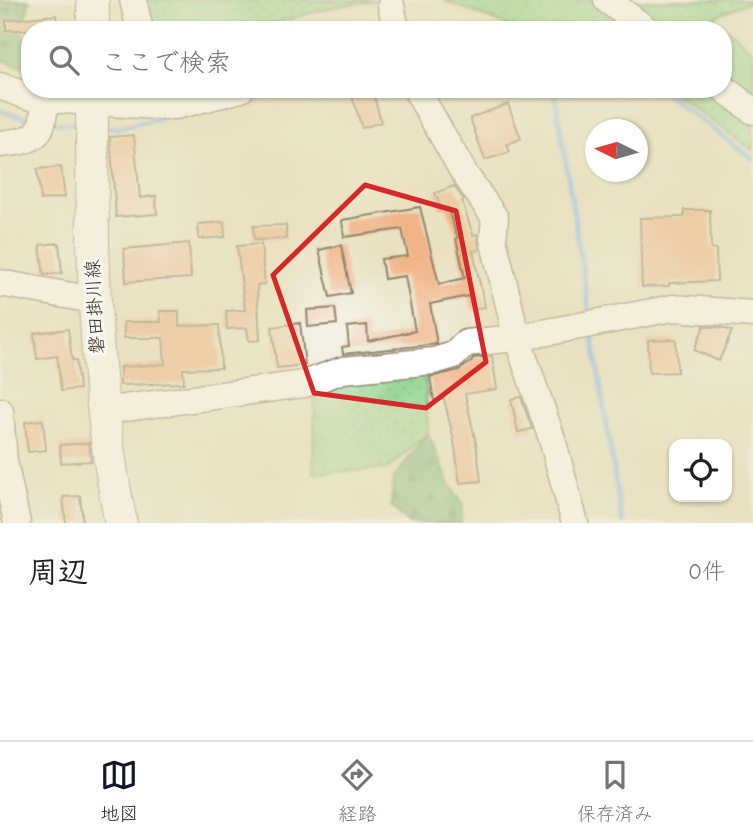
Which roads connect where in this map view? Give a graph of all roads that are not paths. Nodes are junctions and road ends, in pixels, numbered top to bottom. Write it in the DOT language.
graph roads {
  1 [pos="93,0"];
  2 [pos="133,0"];
  3 [pos="607,0"];
  4 [pos="93,21"];
  5 [pos="138,21"];
  6 [pos="635,21"];
  7 [pos="0,86"];
  8 [pos="21,94"];
  9 [pos="732,95"];
  10 [pos="39,98"];
  11 [pos="61,98"];
  12 [pos="92,98"];
  13 [pos="156,98"];
  14 [pos="207,98"];
  15 [pos="421,98"];
  16 [pos="45,99"];
  17 [pos="753,111"];
  18 [pos="0,144"];
  19 [pos="0,283"];
  20 [pos="93,300"];
  21 [pos="753,314"];
  22 [pos="517,338"];
  23 [pos="0,411"];
  24 [pos="102,411"];
  25 [pos="17,523"];
  26 [pos="121,523"];
  27 [pos="575,523"];
  1 -- 4 [label="main road"];
  2 -- 5 [label="street"];
  3 -- 6 [label="street"];
  7 -- 8 [label="street"];
  9 -- 17 [label="street"];
  10 -- 16 [label="street"];
  11 -- 16 [label="street"];
  12 -- 20 [label="main road, 磐田掛川線"];
  13 -- 14 [label="street"];
  15 -- 22 [label="street"];
  16 -- 18 [label="street"];
  19 -- 20 [label="street"];
  20 -- 24 [label="main road, 磐田掛川線"];
  21 -- 22 [label="street"];
  22 -- 24 [label="street"];
  22 -- 27 [label="street"];
  23 -- 25 [label="street"];
  24 -- 26 [label="main road, 磐田掛川線"];
}
